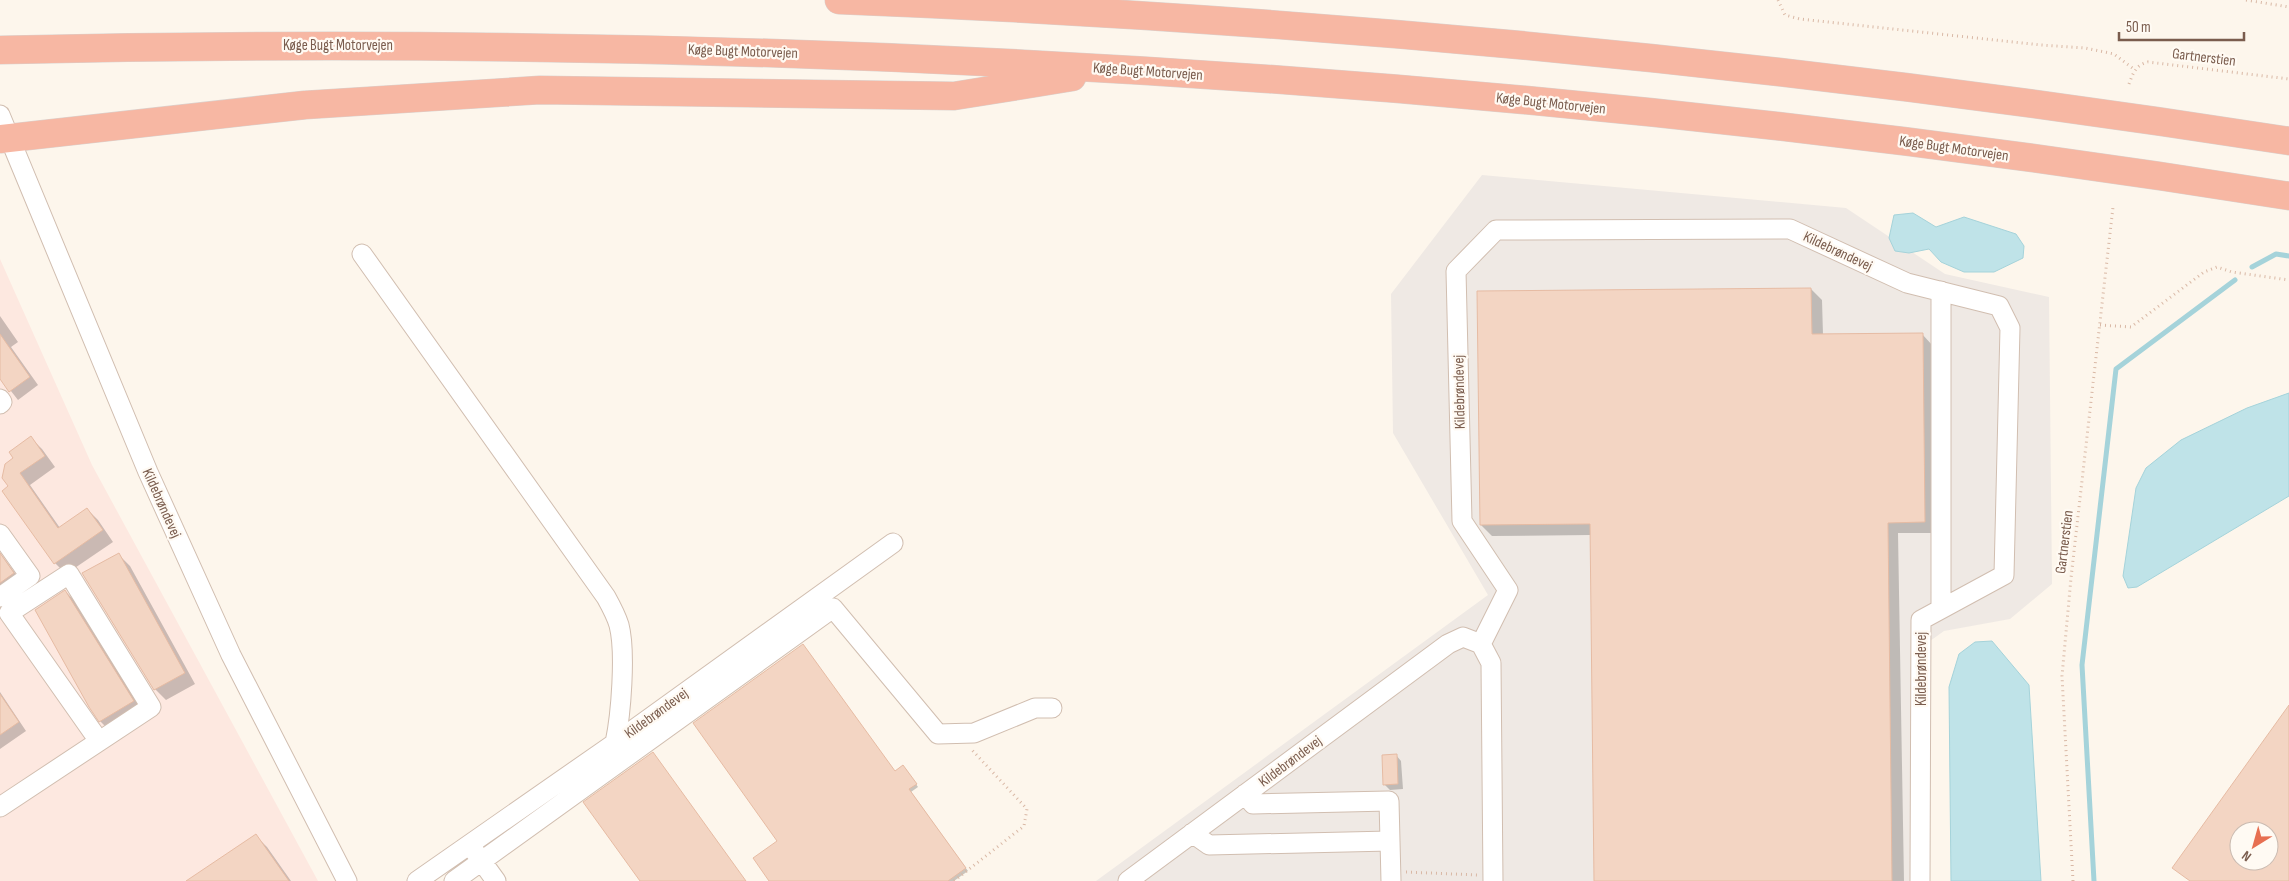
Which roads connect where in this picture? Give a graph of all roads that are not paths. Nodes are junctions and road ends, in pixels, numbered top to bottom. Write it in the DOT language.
graph roads {
  1 [pos="839,0"];
  2 [pos="0,50"];
  3 [pos="1123,69"];
  4 [pos="3,131"];
  5 [pos="2289,140"];
  6 [pos="2289,196"];
  7 [pos="362,254"];
  8 [pos="1940,291"];
  9 [pos="0,399"];
  10 [pos="0,404"];
  11 [pos="0,534"];
  12 [pos="893,543"];
  13 [pos="0,597"];
  14 [pos="1941,609"];
  15 [pos="1481,644"];
  16 [pos="1052,708"];
  17 [pos="99,741"];
  18 [pos="615,743"];
  19 [pos="1245,794"];
  20 [pos="0,807"];
  21 [pos="1192,834"];
  22 [pos="1390,841"];
  23 [pos="469,845"];
  24 [pos="482,860"];
  25 [pos="1391,876"];
  26 [pos="1493,879"];
  27 [pos="1131,880"];
  28 [pos="347,881"];
  29 [pos="417,881"];
  30 [pos="454,881"];
  31 [pos="496,881"];
  32 [pos="1920,881"];
  1 -- 5 [label="highway"];
  2 -- 3 [label="highway, Køge Bugt Motorvejen"];
  3 -- 4 [label="highway"];
  3 -- 6 [label="highway, Køge Bugt Motorvejen"];
  4 -- 28 [label="street, Kildebrøndevej"];
  7 -- 18 [label="street"];
  8 -- 14 [label="street"];
  8 -- 14 [label="street, Kildebrøndevej"];
  8 -- 15 [label="street, Kildebrøndevej"];
  9 -- 10 [label="street"];
  11 -- 13 [label="street"];
  12 -- 18 [label="street, Kildebrøndevej"];
  14 -- 32 [label="street, Kildebrøndevej"];
  15 -- 19 [label="street, Kildebrøndevej"];
  15 -- 26 [label="street"];
  16 -- 24 [label="street"];
  17 -- 17 [label="street"];
  17 -- 20 [label="street"];
  18 -- 23 [label="street, Kildebrøndevej"];
  19 -- 21 [label="street, Kildebrøndevej"];
  19 -- 22 [label="street"];
  21 -- 22 [label="street"];
  21 -- 27 [label="street, Kildebrøndevej"];
  22 -- 25 [label="street"];
  23 -- 24 [label="street"];
  23 -- 29 [label="street, Kildebrøndevej"];
  24 -- 30 [label="street"];
  24 -- 31 [label="street"];
}
